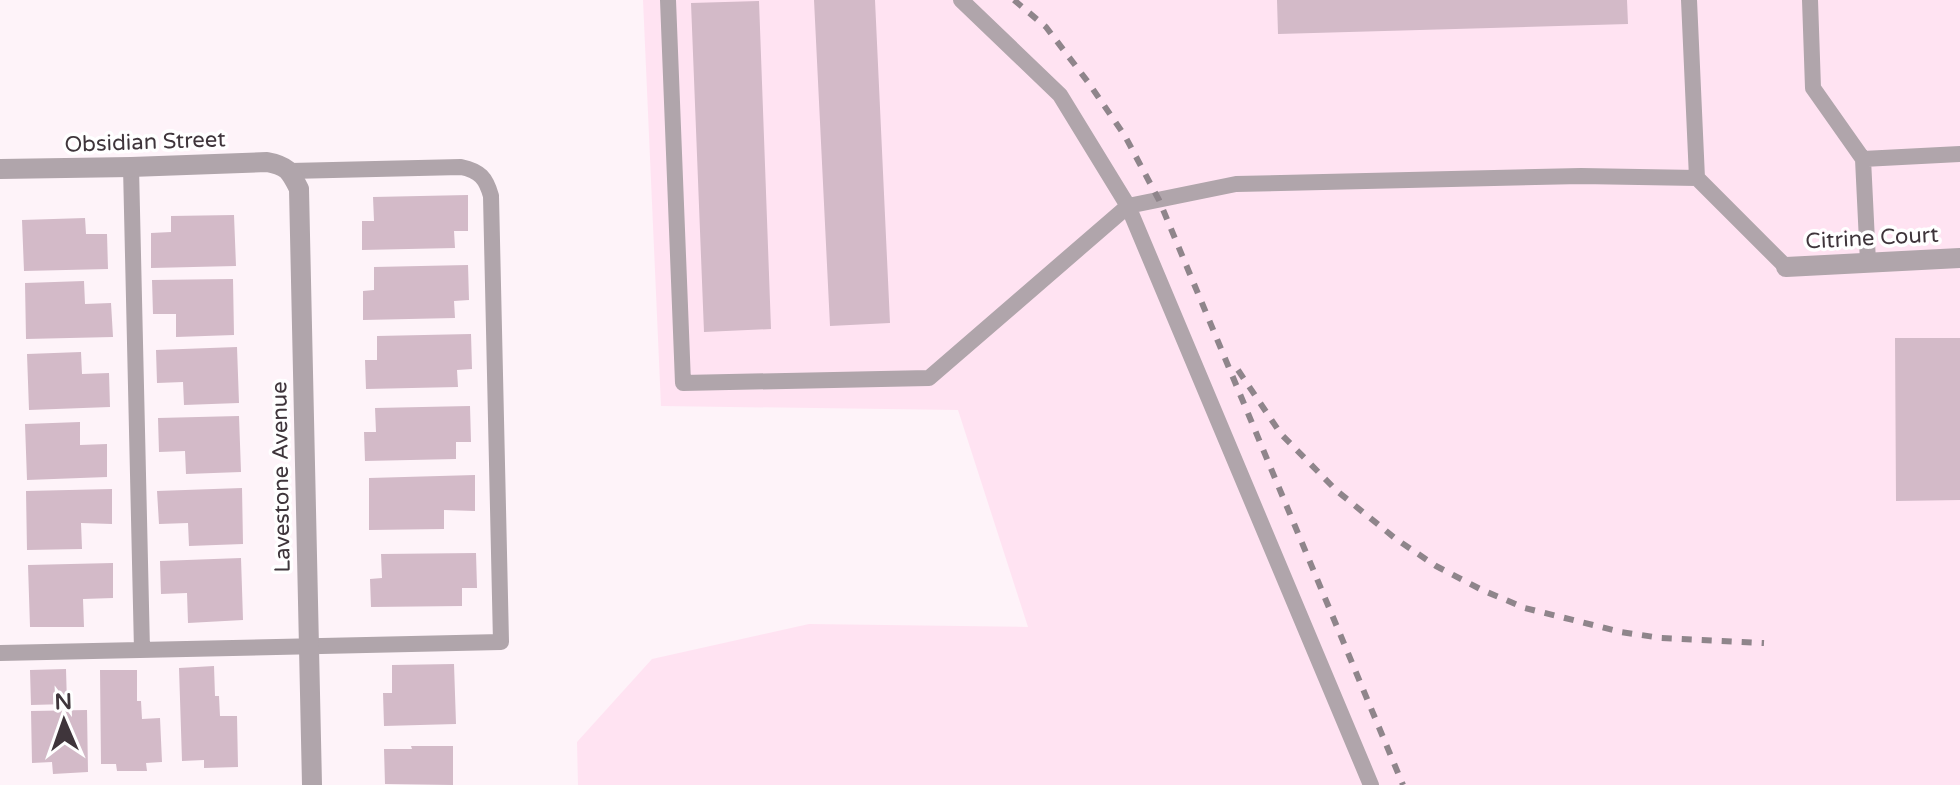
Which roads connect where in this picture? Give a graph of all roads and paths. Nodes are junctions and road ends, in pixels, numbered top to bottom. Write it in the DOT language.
graph roads {
  1 [pos="668,0"];
  2 [pos="961,0"];
  3 [pos="1689,0"];
  4 [pos="1810,0"];
  5 [pos="1960,154"];
  6 [pos="1863,159"];
  7 [pos="131,167"];
  8 [pos="0,169"];
  9 [pos="290,171"];
  10 [pos="1697,178"];
  11 [pos="1128,206"];
  12 [pos="1960,258"];
  13 [pos="1868,262"];
  14 [pos="1786,267"];
  15 [pos="309,646"];
  16 [pos="142,650"];
  17 [pos="0,653"];
  18 [pos="312,785"];
  19 [pos="1371,785"];
  1 -- 11 [label="lane"];
  2 -- 11 [label="lane"];
  3 -- 10 [label="lane"];
  4 -- 6 [label="lane"];
  5 -- 6 [label="lane"];
  6 -- 13 [label="lane"];
  7 -- 8 [label="street, Obsidian Street"];
  7 -- 9 [label="street, Obsidian Street"];
  7 -- 16 [label="lane"];
  9 -- 15 [label="street, Lavestone Avenue"];
  9 -- 15 [label="lane"];
  10 -- 11 [label="lane"];
  10 -- 14 [label="lane"];
  11 -- 19 [label="lane"];
  12 -- 13 [label="street, Citrine Court"];
  13 -- 14 [label="street, Citrine Court"];
  15 -- 16 [label="lane"];
  15 -- 18 [label="street, Lavestone Avenue"];
  16 -- 17 [label="lane"];
}
